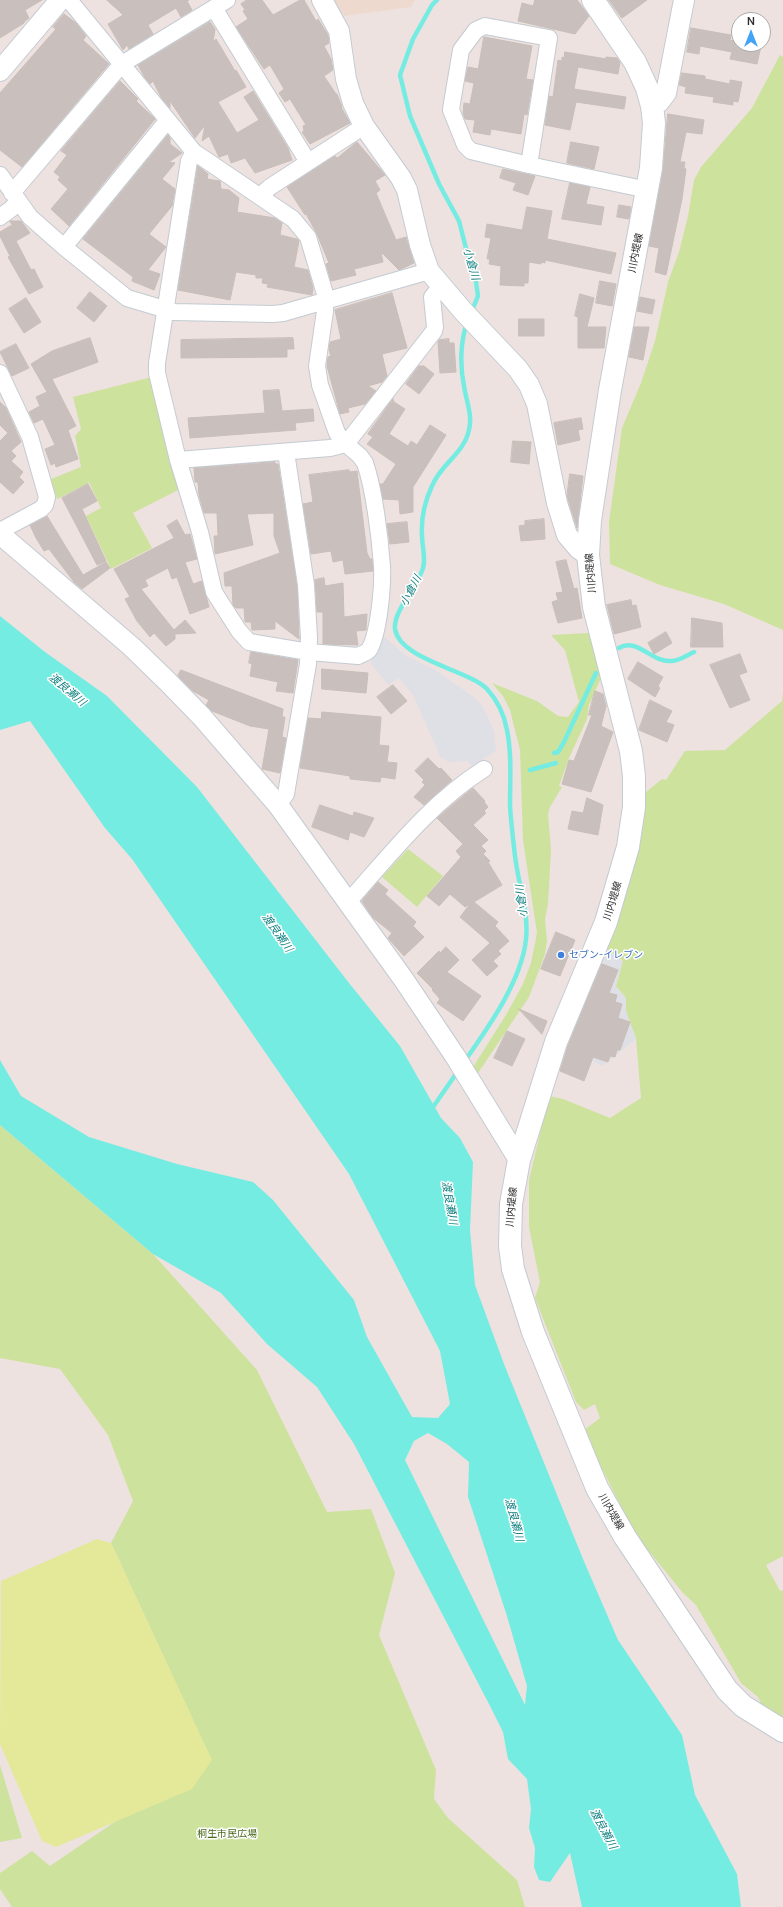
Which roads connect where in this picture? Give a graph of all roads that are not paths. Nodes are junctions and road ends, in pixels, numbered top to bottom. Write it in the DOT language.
graph roads {
  1 [pos="60,0"];
  2 [pos="69,0"];
  3 [pos="322,0"];
  4 [pos="593,0"];
  5 [pos="684,0"];
  6 [pos="221,4"];
  7 [pos="122,64"];
  8 [pos="1,68"];
  9 [pos="652,106"];
  10 [pos="167,121"];
  11 [pos="364,126"];
  12 [pos="194,152"];
  13 [pos="308,162"];
  14 [pos="529,165"];
  15 [pos="0,175"];
  16 [pos="648,190"];
  17 [pos="261,196"];
  18 [pos="15,197"];
  19 [pos="0,217"];
  20 [pos="64,248"];
  21 [pos="435,278"];
  22 [pos="325,301"];
  23 [pos="165,310"];
  24 [pos="0,373"];
  25 [pos="346,444"];
  26 [pos="286,452"];
  27 [pos="178,460"];
  28 [pos="0,532"];
  29 [pos="588,555"];
  30 [pos="309,652"];
  31 [pos="484,769"];
  32 [pos="278,805"];
  33 [pos="348,902"];
  34 [pos="519,1160"];
  35 [pos="783,1730"];
  1 -- 8 [label="street"];
  2 -- 7 [label="street"];
  3 -- 11 [label="street"];
  4 -- 9 [label="main road, 川内堤線"];
  5 -- 9 [label="street"];
  6 -- 7 [label="street"];
  6 -- 13 [label="street"];
  7 -- 10 [label="street"];
  7 -- 18 [label="street"];
  9 -- 16 [label="main road, 川内堤線"];
  10 -- 12 [label="street"];
  10 -- 20 [label="street"];
  11 -- 13 [label="street"];
  11 -- 21 [label="street"];
  12 -- 17 [label="street"];
  12 -- 23 [label="street"];
  13 -- 17 [label="street"];
  14 -- 14 [label="street"];
  14 -- 16 [label="street"];
  15 -- 18 [label="street"];
  16 -- 29 [label="main road, 川内堤線"];
  17 -- 22 [label="street"];
  18 -- 19 [label="street"];
  18 -- 20 [label="street"];
  20 -- 23 [label="street"];
  21 -- 22 [label="street"];
  21 -- 25 [label="street"];
  21 -- 29 [label="street"];
  22 -- 23 [label="street"];
  22 -- 25 [label="street"];
  23 -- 27 [label="street"];
  24 -- 28 [label="street"];
  25 -- 26 [label="street"];
  25 -- 30 [label="street"];
  26 -- 27 [label="street"];
  26 -- 30 [label="street"];
  27 -- 30 [label="street"];
  28 -- 32 [label="street"];
  29 -- 34 [label="main road, 川内堤線"];
  30 -- 32 [label="street"];
  31 -- 33 [label="street"];
  32 -- 33 [label="street"];
  33 -- 34 [label="street"];
  34 -- 35 [label="main road, 川内堤線"];
}
